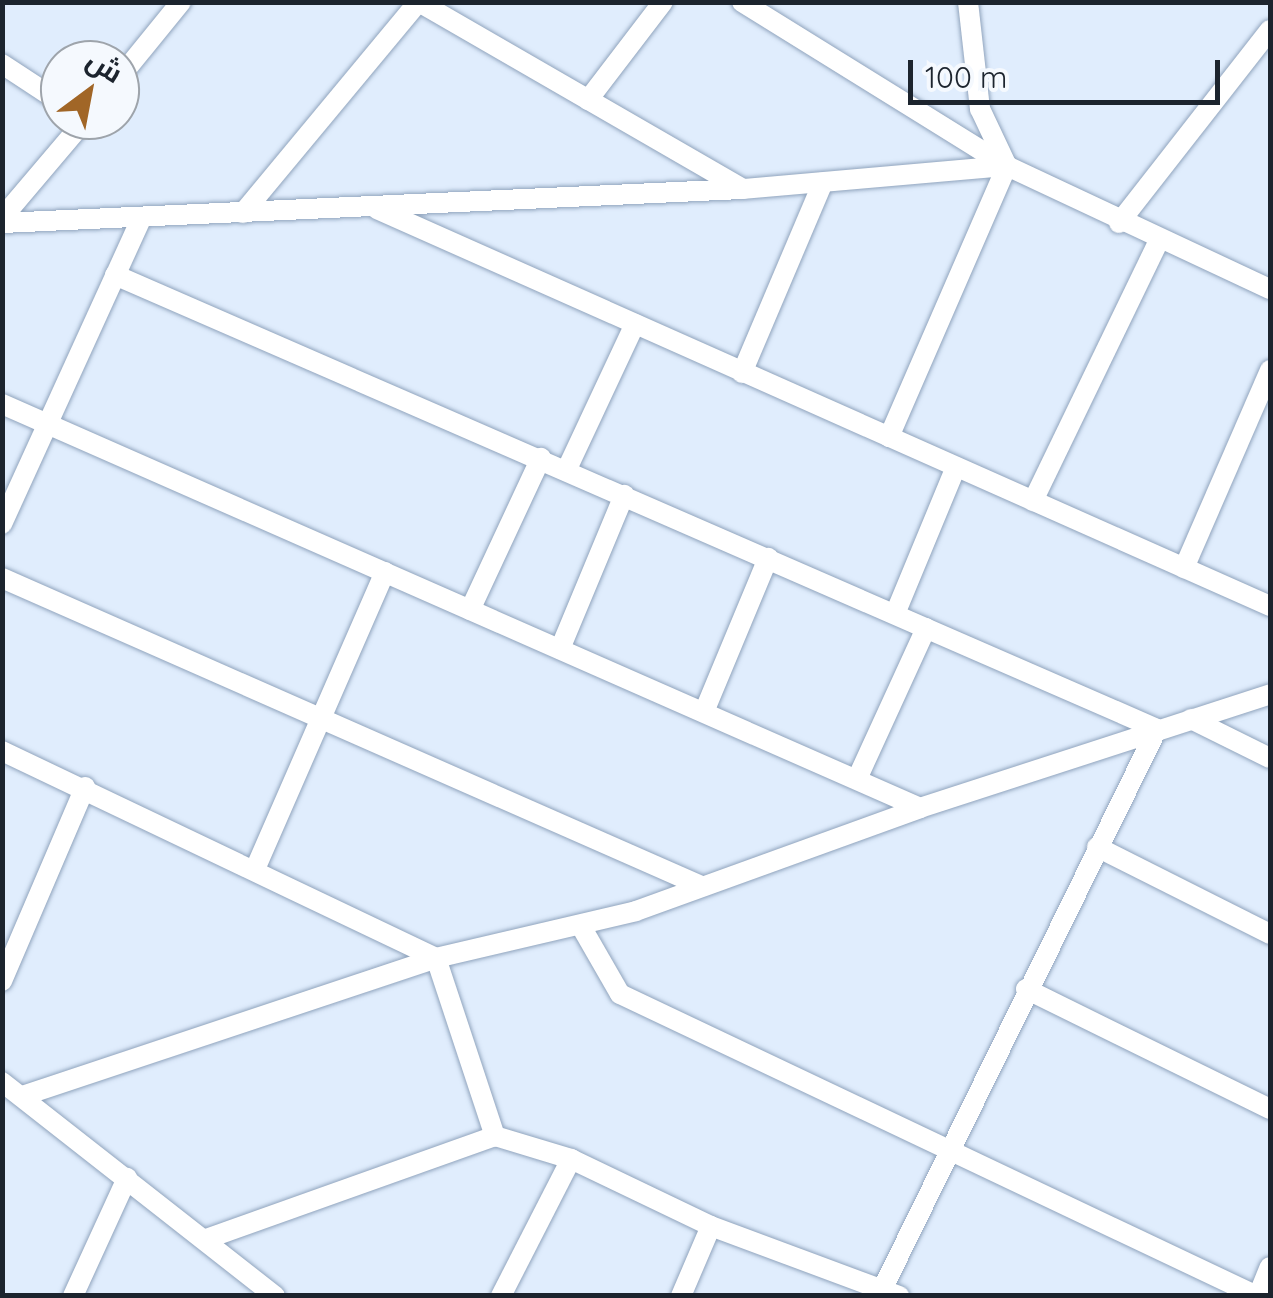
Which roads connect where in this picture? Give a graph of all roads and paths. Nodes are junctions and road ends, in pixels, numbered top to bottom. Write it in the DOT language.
graph roads {
  1 [pos="181,2"];
  2 [pos="419,2"];
  3 [pos="664,2"];
  4 [pos="742,2"];
  5 [pos="968,2"];
  6 [pos="1270,30"];
  7 [pos="140,53"];
  8 [pos="2,64"];
  9 [pos="40,89"];
  10 [pos="588,100"];
  11 [pos="68,140"];
  12 [pos="1007,166"];
  13 [pos="823,182"];
  14 [pos="743,190"];
  15 [pos="372,206"];
  16 [pos="243,213"];
  17 [pos="141,219"];
  18 [pos="2,220"];
  19 [pos="1119,223"];
  20 [pos="1158,240"];
  21 [pos="115,276"];
  22 [pos="1268,284"];
  23 [pos="635,324"];
  24 [pos="1270,370"];
  25 [pos="742,373"];
  26 [pos="2,404"];
  27 [pos="47,424"];
  28 [pos="889,436"];
  29 [pos="541,458"];
  30 [pos="956,467"];
  31 [pos="567,469"];
  32 [pos="624,495"];
  33 [pos="1034,501"];
  34 [pos="2,524"];
  35 [pos="768,558"];
  36 [pos="1184,568"];
  37 [pos="385,572"];
  38 [pos="2,578"];
  39 [pos="1270,606"];
  40 [pos="470,610"];
  41 [pos="896,614"];
  42 [pos="926,628"];
  43 [pos="560,649"];
  44 [pos="1270,694"];
  45 [pos="704,712"];
  46 [pos="1191,719"];
  47 [pos="318,721"];
  48 [pos="1157,729"];
  49 [pos="2,751"];
  50 [pos="1270,758"];
  51 [pos="857,780"];
  52 [pos="85,788"];
  53 [pos="920,808"];
  54 [pos="1097,847"];
  55 [pos="256,867"];
  56 [pos="700,886"];
  57 [pos="582,928"];
  58 [pos="1270,934"];
  59 [pos="436,958"];
  60 [pos="2,982"];
  61 [pos="1026,990"];
  62 [pos="2,1082"];
  63 [pos="22,1096"];
  64 [pos="1270,1108"];
  65 [pos="495,1136"];
  66 [pos="946,1147"];
  67 [pos="571,1159"];
  68 [pos="127,1178"];
  69 [pos="711,1226"];
  70 [pos="206,1240"];
  71 [pos="1270,1267"];
  72 [pos="887,1293"];
  73 [pos="73,1296"];
  74 [pos="276,1296"];
  75 [pos="501,1296"];
  76 [pos="681,1296"];
  77 [pos="1258,1296"];
  1 -- 7 [label="street"];
  2 -- 10 [label="street"];
  2 -- 16 [label="street"];
  3 -- 10 [label="street"];
  4 -- 12 [label="street"];
  5 -- 12 [label="street"];
  6 -- 19 [label="street"];
  8 -- 9 [label="street"];
  10 -- 14 [label="street"];
  11 -- 18 [label="street"];
  12 -- 13 [label="street"];
  12 -- 19 [label="street"];
  12 -- 28 [label="street"];
  13 -- 14 [label="street"];
  13 -- 25 [label="street"];
  14 -- 15 [label="street"];
  15 -- 16 [label="street"];
  15 -- 23 [label="street"];
  16 -- 17 [label="street"];
  17 -- 18 [label="street"];
  17 -- 21 [label="street"];
  19 -- 20 [label="street"];
  20 -- 22 [label="street"];
  20 -- 33 [label="street"];
  21 -- 27 [label="street"];
  21 -- 29 [label="street"];
  23 -- 25 [label="street"];
  23 -- 31 [label="street"];
  24 -- 36 [label="street"];
  25 -- 28 [label="street"];
  26 -- 27 [label="street"];
  27 -- 34 [label="street"];
  27 -- 37 [label="street"];
  28 -- 30 [label="street"];
  29 -- 31 [label="street"];
  29 -- 40 [label="street"];
  30 -- 33 [label="street"];
  30 -- 41 [label="street"];
  31 -- 32 [label="street"];
  32 -- 35 [label="street"];
  32 -- 43 [label="street"];
  33 -- 36 [label="street"];
  35 -- 41 [label="street"];
  35 -- 45 [label="street"];
  36 -- 39 [label="street"];
  37 -- 40 [label="street"];
  37 -- 47 [label="street"];
  38 -- 47 [label="street"];
  40 -- 43 [label="street"];
  41 -- 42 [label="street"];
  42 -- 48 [label="street"];
  42 -- 51 [label="street"];
  43 -- 45 [label="street"];
  44 -- 46 [label="street"];
  45 -- 51 [label="street"];
  46 -- 48 [label="street"];
  46 -- 50 [label="street"];
  47 -- 55 [label="street"];
  47 -- 56 [label="street"];
  48 -- 53 [label="street"];
  48 -- 54 [label="street"];
  49 -- 52 [label="street"];
  51 -- 53 [label="street"];
  52 -- 55 [label="street"];
  52 -- 60 [label="street"];
  53 -- 56 [label="street"];
  54 -- 58 [label="street"];
  54 -- 61 [label="street"];
  55 -- 59 [label="street"];
  56 -- 57 [label="street"];
  57 -- 59 [label="street"];
  57 -- 66 [label="street"];
  59 -- 63 [label="street"];
  59 -- 65 [label="street"];
  61 -- 64 [label="street"];
  61 -- 66 [label="street"];
  62 -- 63 [label="street"];
  63 -- 68 [label="street"];
  65 -- 67 [label="street"];
  65 -- 70 [label="street"];
  66 -- 72 [label="street"];
  66 -- 77 [label="street"];
  67 -- 69 [label="street"];
  67 -- 75 [label="street"];
  68 -- 70 [label="street"];
  68 -- 73 [label="street"];
  69 -- 72 [label="street"];
  69 -- 76 [label="street"];
  70 -- 74 [label="street"];
  71 -- 77 [label="street"];
}
